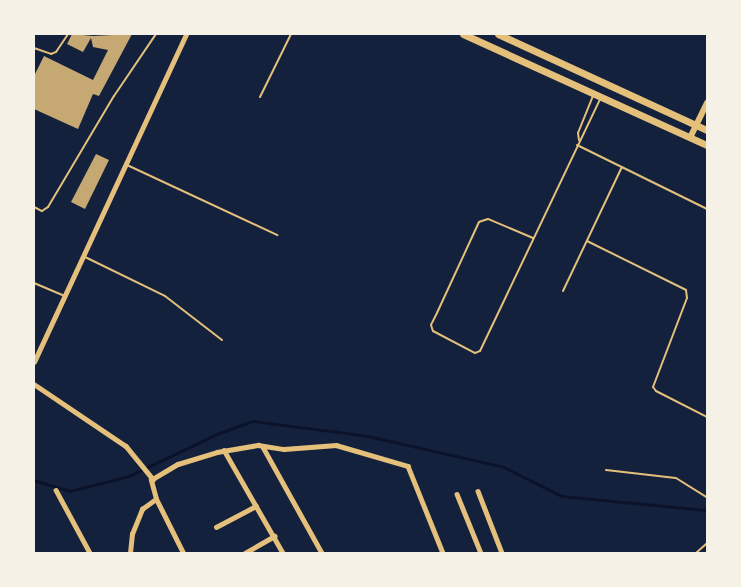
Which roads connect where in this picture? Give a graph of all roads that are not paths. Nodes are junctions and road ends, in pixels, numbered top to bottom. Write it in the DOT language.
graph roads {
  1 [pos="68,34"];
  2 [pos="156,34"];
  3 [pos="185,34"];
  4 [pos="291,34"];
  5 [pos="463,34"];
  6 [pos="498,34"];
  7 [pos="34,48"];
  8 [pos="597,95"];
  9 [pos="260,97"];
  10 [pos="707,103"];
  11 [pos="696,125"];
  12 [pos="707,130"];
  13 [pos="690,138"];
  14 [pos="580,140"];
  15 [pos="577,145"];
  16 [pos="707,145"];
  17 [pos="126,164"];
  18 [pos="622,167"];
  19 [pos="34,207"];
  20 [pos="707,209"];
  21 [pos="277,235"];
  22 [pos="533,238"];
  23 [pos="587,241"];
  24 [pos="83,256"];
  25 [pos="34,283"];
  26 [pos="563,290"];
  27 [pos="65,296"];
  28 [pos="222,340"];
  29 [pos="34,362"];
  30 [pos="34,384"];
  31 [pos="707,418"];
  32 [pos="263,447"];
  33 [pos="224,450"];
  34 [pos="606,470"];
  35 [pos="153,479"];
  36 [pos="56,490"];
  37 [pos="478,492"];
  38 [pos="457,494"];
  39 [pos="156,499"];
  40 [pos="256,506"];
  41 [pos="707,507"];
  42 [pos="216,527"];
  43 [pos="274,536"];
  44 [pos="707,543"];
  45 [pos="90,553"];
  46 [pos="130,553"];
  47 [pos="183,553"];
  48 [pos="245,553"];
  49 [pos="283,553"];
  50 [pos="322,553"];
  51 [pos="443,553"];
  52 [pos="480,553"];
  53 [pos="502,553"];
  54 [pos="696,553"];
  1 -- 7 [label="lane"];
  2 -- 19 [label="lane"];
  3 -- 17 [label="street"];
  4 -- 9 [label="lane"];
  5 -- 8 [label="highway"];
  6 -- 11 [label="highway"];
  8 -- 13 [label="highway"];
  8 -- 14 [label="lane"];
  8 -- 14 [label="lane"];
  10 -- 11 [label="street"];
  11 -- 12 [label="highway"];
  11 -- 13 [label="street"];
  13 -- 16 [label="highway"];
  14 -- 15 [label="lane"];
  15 -- 18 [label="lane"];
  15 -- 22 [label="lane"];
  17 -- 21 [label="lane"];
  17 -- 24 [label="street"];
  18 -- 20 [label="lane"];
  18 -- 23 [label="lane"];
  22 -- 22 [label="lane"];
  23 -- 26 [label="lane"];
  23 -- 31 [label="lane"];
  24 -- 27 [label="street"];
  24 -- 28 [label="lane"];
  25 -- 27 [label="lane"];
  27 -- 29 [label="street"];
  30 -- 35 [label="street"];
  32 -- 33 [label="street"];
  32 -- 50 [label="street"];
  32 -- 51 [label="street"];
  33 -- 35 [label="street"];
  33 -- 40 [label="street"];
  34 -- 41 [label="lane"];
  35 -- 39 [label="street"];
  36 -- 45 [label="street"];
  37 -- 53 [label="street"];
  38 -- 52 [label="street"];
  39 -- 46 [label="street"];
  39 -- 47 [label="street"];
  40 -- 42 [label="street"];
  40 -- 43 [label="street"];
  43 -- 48 [label="street"];
  43 -- 49 [label="street"];
  44 -- 54 [label="lane"];
}
